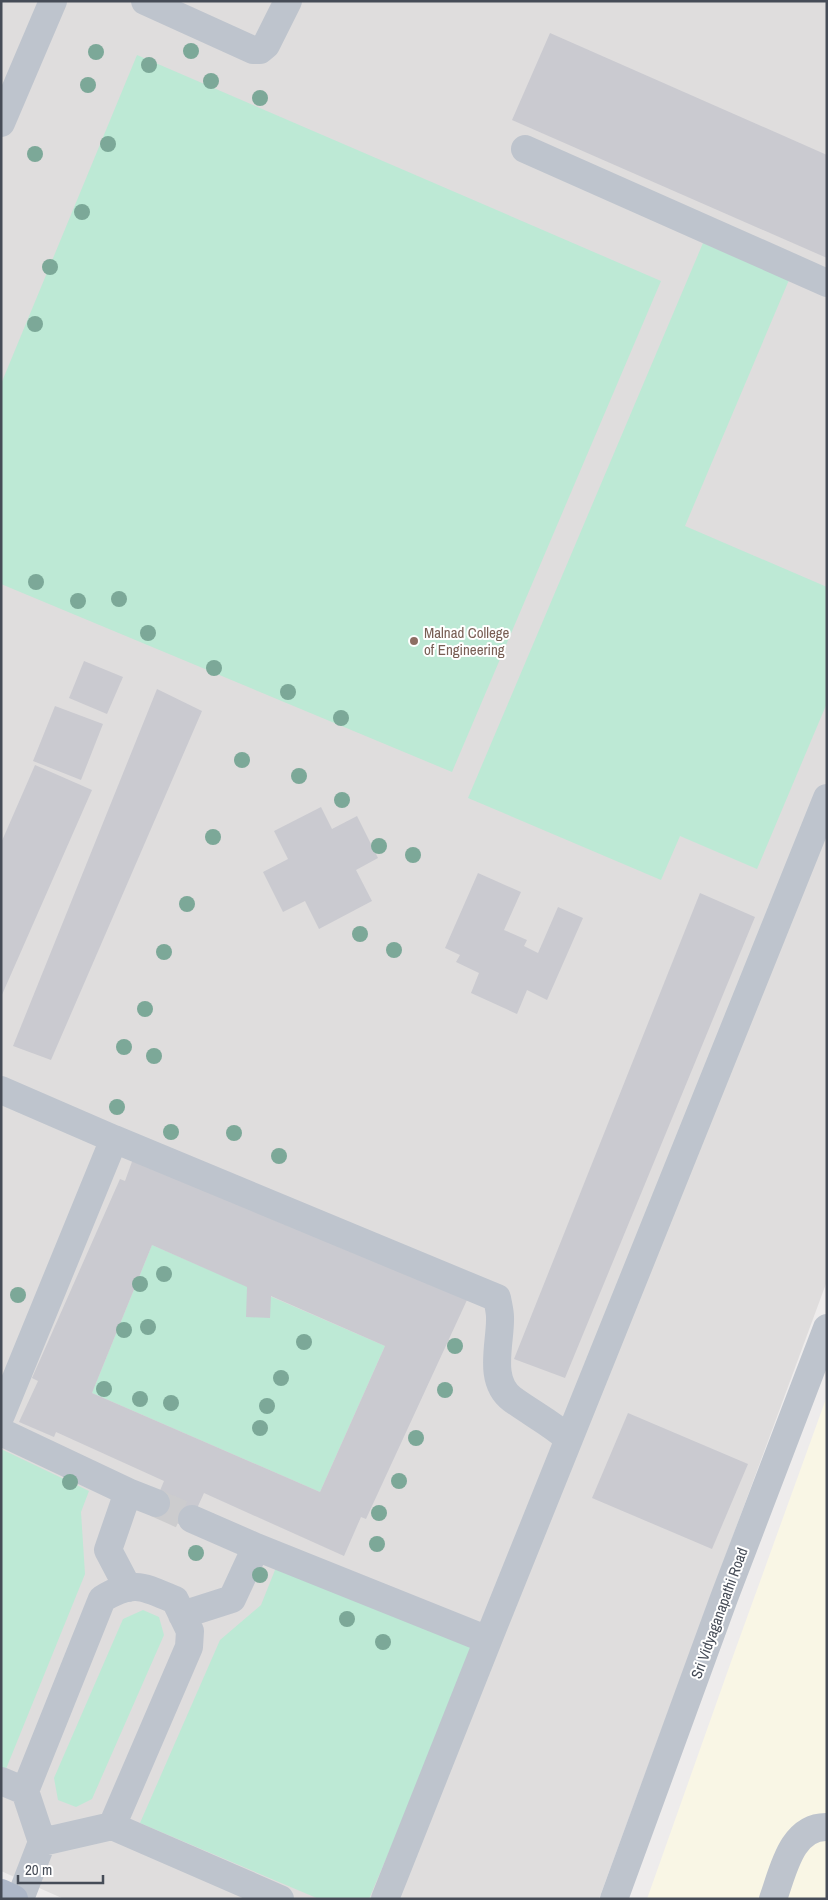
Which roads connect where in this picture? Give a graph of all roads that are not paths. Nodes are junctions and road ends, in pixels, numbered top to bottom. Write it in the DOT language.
graph roads {
  1 [pos="53,1"];
  2 [pos="144,1"];
  3 [pos="288,1"];
  4 [pos="1,122"];
  5 [pos="525,149"];
  6 [pos="827,283"];
  7 [pos="827,798"];
  8 [pos="1,1090"];
  9 [pos="114,1139"];
  10 [pos="827,1328"];
  11 [pos="1,1415"];
  12 [pos="1,1432"];
  13 [pos="569,1439"];
  14 [pos="128,1492"];
  15 [pos="156,1503"];
  16 [pos="192,1519"];
  17 [pos="256,1547"];
  18 [pos="128,1588"];
  19 [pos="182,1615"];
  20 [pos="488,1640"];
  21 [pos="13,1786"];
  22 [pos="112,1826"];
  23 [pos="827,1827"];
  24 [pos="42,1842"];
  25 [pos="1,1893"];
  26 [pos="14,1899"];
  27 [pos="20,1899"];
  28 [pos="280,1899"];
  29 [pos="385,1899"];
  30 [pos="614,1899"];
  31 [pos="773,1899"];
  1 -- 4 [label="street"];
  2 -- 3 [label="street"];
  5 -- 6 [label="street"];
  7 -- 13 [label="street"];
  8 -- 9 [label="street"];
  9 -- 11 [label="street"];
  9 -- 13 [label="street"];
  10 -- 30 [label="street, Sri Vidyaganapathi Road"];
  12 -- 14 [label="street"];
  13 -- 20 [label="street"];
  14 -- 15 [label="street"];
  14 -- 18 [label="street"];
  16 -- 17 [label="street"];
  17 -- 19 [label="street"];
  17 -- 20 [label="street"];
  18 -- 19 [label="street"];
  18 -- 21 [label="street"];
  19 -- 22 [label="street"];
  20 -- 29 [label="street"];
  21 -- 24 [label="street"];
  22 -- 24 [label="street"];
  22 -- 28 [label="street"];
  23 -- 31 [label="street"];
  24 -- 27 [label="street"];
  25 -- 26 [label="main road"];
}
